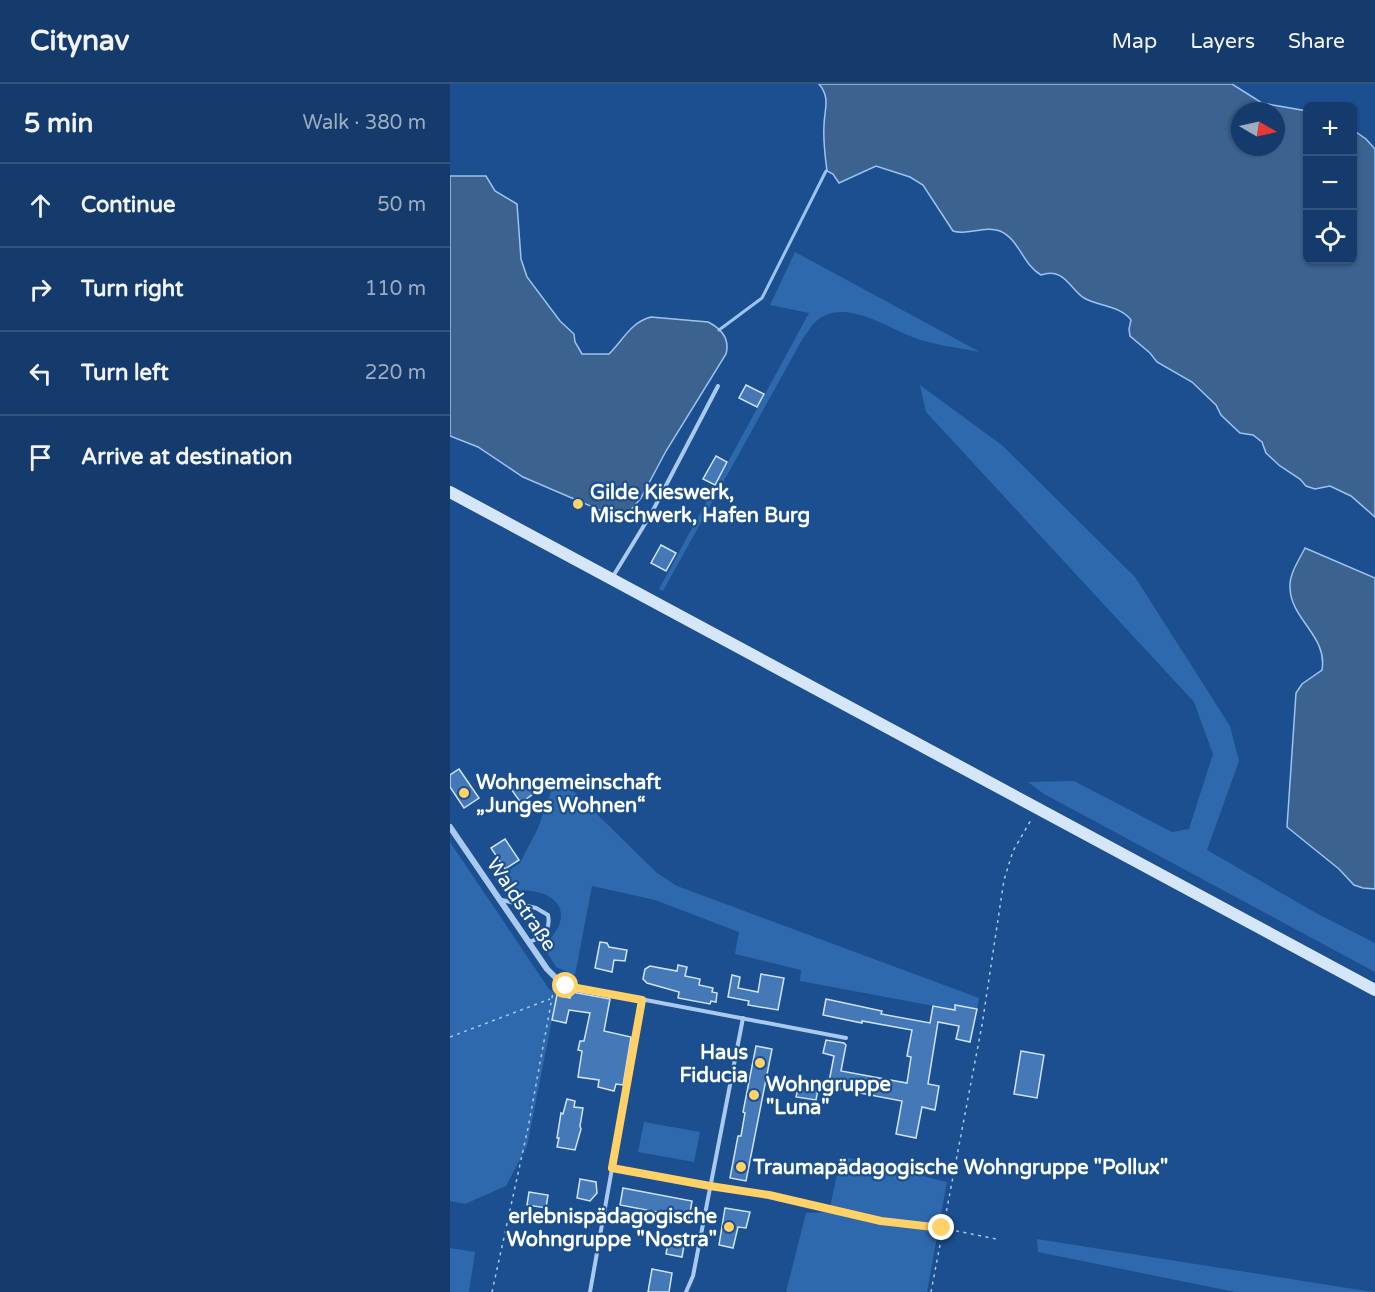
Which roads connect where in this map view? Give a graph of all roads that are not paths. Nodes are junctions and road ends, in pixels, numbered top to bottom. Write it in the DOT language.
graph roads {
  1 [pos="718,386"];
  2 [pos="450,492"];
  3 [pos="611,579"];
  4 [pos="450,827"];
  5 [pos="498,899"];
  6 [pos="527,942"];
  7 [pos="577,987"];
  8 [pos="1375,990"];
  9 [pos="642,1000"];
  10 [pos="743,1018"];
  11 [pos="846,1038"];
  12 [pos="612,1168"];
  13 [pos="710,1186"];
  14 [pos="742,1191"];
  15 [pos="590,1292"];
  16 [pos="686,1292"];
  1 -- 3 [label="lane"];
  2 -- 3 [label="street"];
  3 -- 8 [label="street"];
  4 -- 5 [label="street, Waldstraße"];
  5 -- 6 [label="street, Waldstraße"];
  5 -- 6 [label="lane"];
  6 -- 7 [label="street, Waldstraße"];
  7 -- 9 [label="lane"];
  9 -- 10 [label="lane"];
  9 -- 12 [label="lane"];
  10 -- 11 [label="lane"];
  10 -- 13 [label="lane"];
  12 -- 13 [label="lane"];
  12 -- 15 [label="lane"];
  13 -- 14 [label="lane"];
  13 -- 16 [label="lane"];
}
